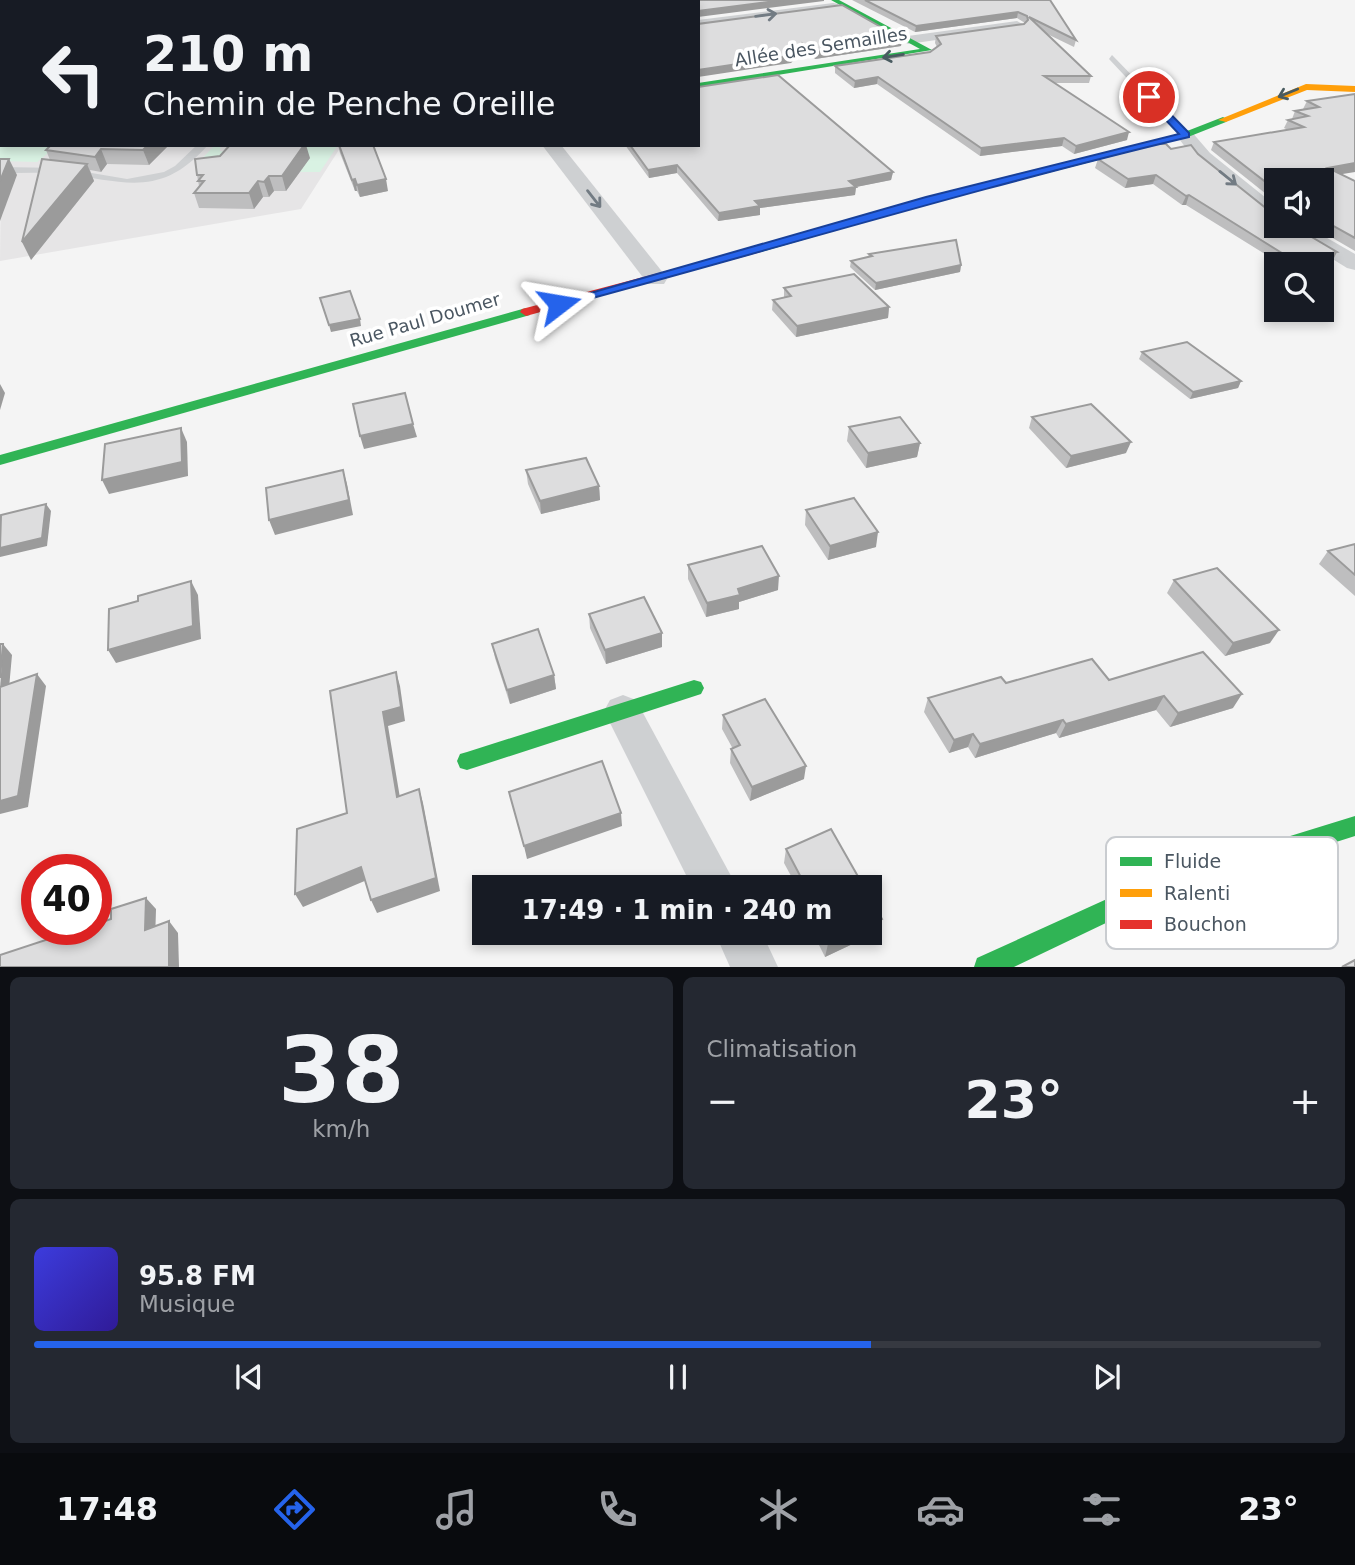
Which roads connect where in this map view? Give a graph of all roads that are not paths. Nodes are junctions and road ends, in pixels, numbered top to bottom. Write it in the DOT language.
graph roads {
  1 [pos="839,3"];
  2 [pos="700,24"];
  3 [pos="1017,25"];
  4 [pos="908,40"];
  5 [pos="1112,57"];
  6 [pos="700,86"];
  7 [pos="1355,89"];
  8 [pos="1185,135"];
  9 [pos="200,147"];
  10 [pos="553,147"];
  11 [pos="0,170"];
  12 [pos="1264,206"];
  13 [pos="1312,238"];
  14 [pos="1355,263"];
  15 [pos="656,279"];
  16 [pos="0,460"];
  17 [pos="694,688"];
  18 [pos="623,710"];
  19 [pos="467,761"];
  20 [pos="1355,826"];
  21 [pos="1320,837"];
  22 [pos="709,875"];
  23 [pos="1106,912"];
  24 [pos="744,945"];
  25 [pos="755,967"];
  26 [pos="986,967"];
  2 -- 1 [label="street, one-way"];
  1 -- 4 [label="street, Allée des Semailles"];
  3 -- 4 [label="street"];
  4 -- 6 [label="street, Allée des Semailles, one-way"];
  5 -- 8 [label="lane"];
  7 -- 8 [label="street, Rue Paul Doumer, one-way"];
  8 -- 12 [label="street, one-way"];
  8 -- 15 [label="street, Rue Paul Doumer"];
  9 -- 11 [label="lane"];
  10 -- 15 [label="street, one-way"];
  13 -- 14 [label="street"];
  15 -- 16 [label="street, Rue Paul Doumer"];
  17 -- 18 [label="street"];
  18 -- 19 [label="street"];
  18 -- 22 [label="street"];
  20 -- 21 [label="street"];
  23 -- 26 [label="street"];
  24 -- 25 [label="street"];
}
